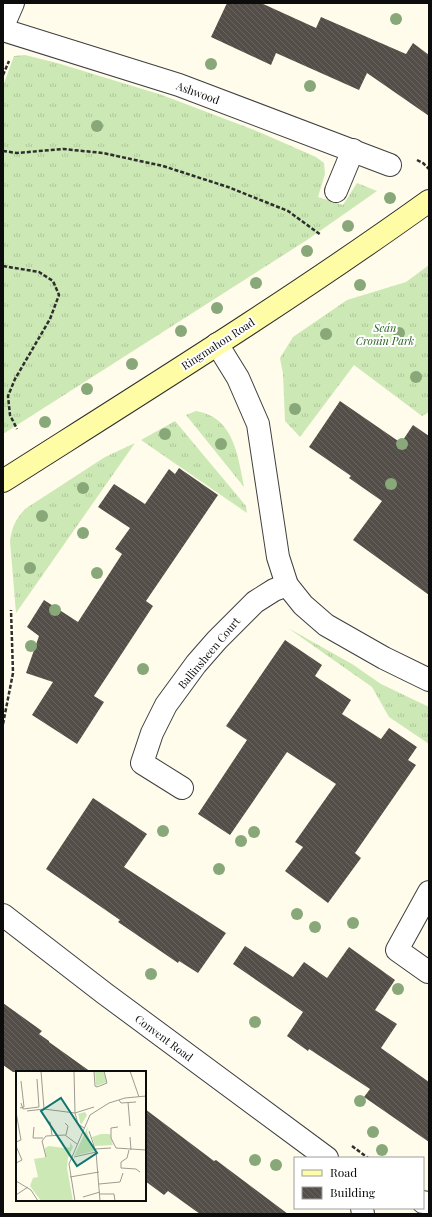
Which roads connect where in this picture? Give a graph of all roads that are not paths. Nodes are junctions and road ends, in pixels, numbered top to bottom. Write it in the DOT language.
graph roads {
  1 [pos="14,3"];
  2 [pos="3,26"];
  3 [pos="3,30"];
  4 [pos="353,150"];
  5 [pos="390,165"];
  6 [pos="336,191"];
  7 [pos="429,201"];
  8 [pos="217,344"];
  9 [pos="3,481"];
  10 [pos="287,585"];
  11 [pos="429,680"];
  12 [pos="182,788"];
  13 [pos="429,892"];
  14 [pos="3,915"];
  15 [pos="428,972"];
  16 [pos="326,1157"];
  1 -- 2 [label="street"];
  3 -- 4 [label="street, Ashwood"];
  4 -- 5 [label="street, Ashwood"];
  4 -- 6 [label="street"];
  7 -- 8 [label="street, Ringmahon Road"];
  8 -- 9 [label="street, Ringmahon Road"];
  8 -- 10 [label="street"];
  10 -- 11 [label="street"];
  10 -- 12 [label="street, Ballinsheen Court"];
  13 -- 15 [label="street"];
  14 -- 16 [label="street, Convent Road"];
}
